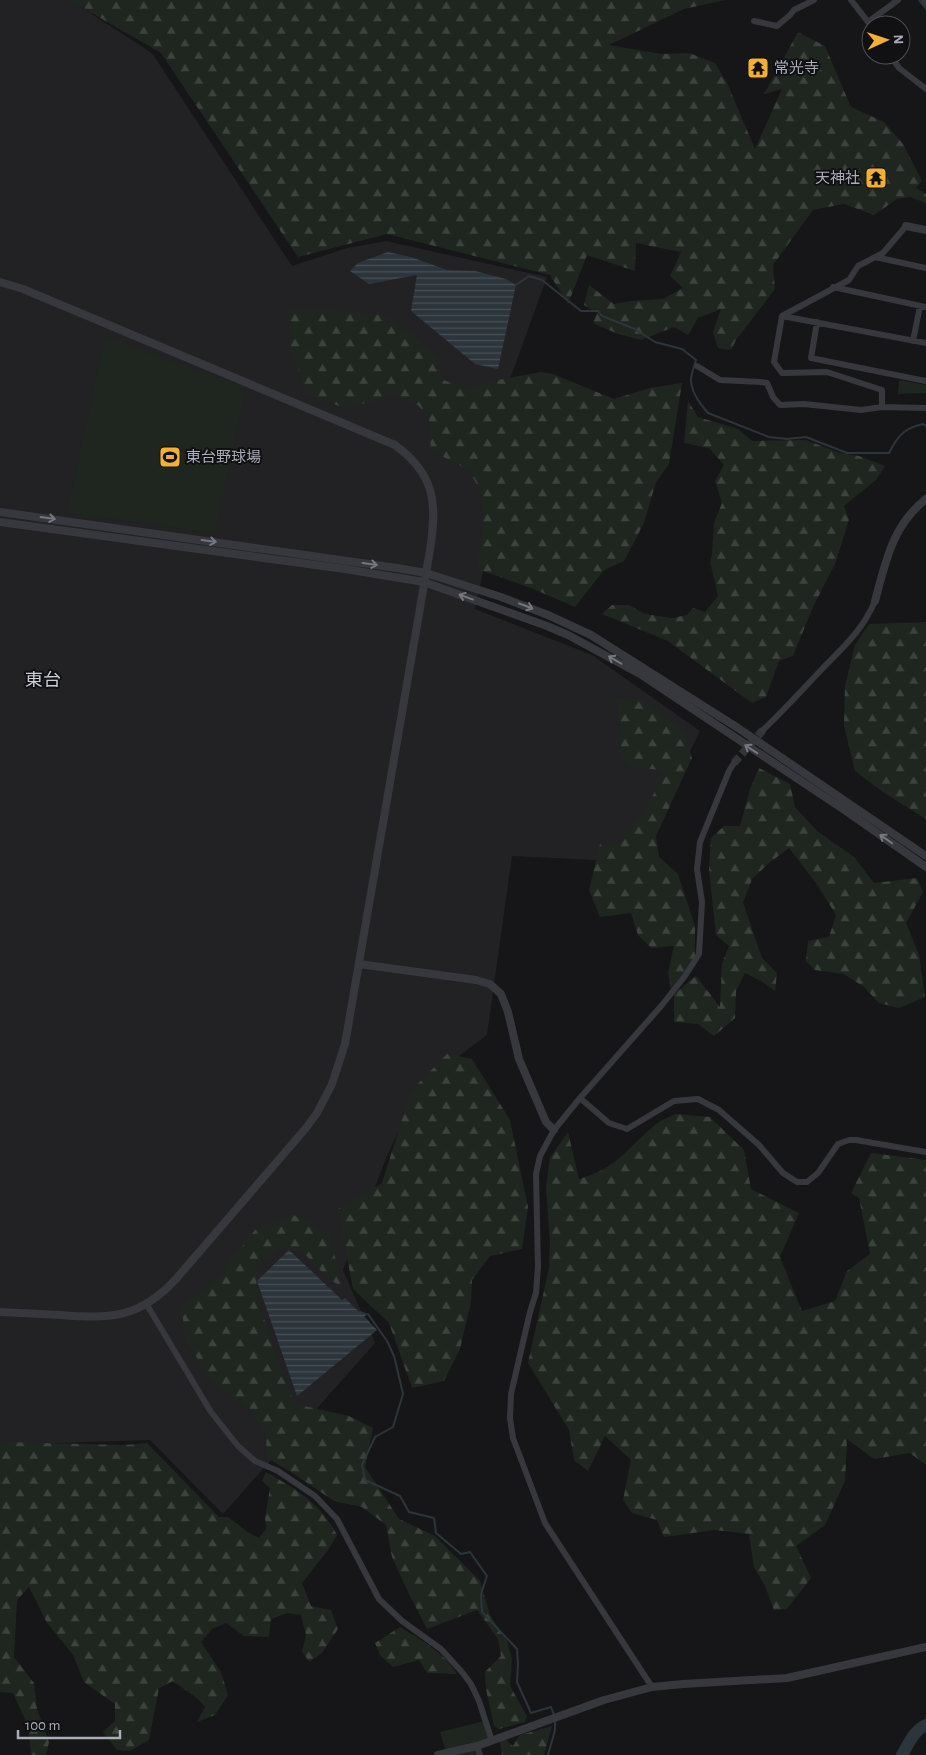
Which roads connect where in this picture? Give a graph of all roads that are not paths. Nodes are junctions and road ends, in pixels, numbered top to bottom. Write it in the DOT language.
graph roads {
  1 [pos="814,0"];
  2 [pos="851,0"];
  3 [pos="898,0"];
  4 [pos="863,15"];
  5 [pos="880,15"];
  6 [pos="754,21"];
  7 [pos="897,65"];
  8 [pos="926,89"];
  9 [pos="906,226"];
  10 [pos="926,230"];
  11 [pos="875,257"];
  12 [pos="926,268"];
  13 [pos="0,282"];
  14 [pos="833,287"];
  15 [pos="923,306"];
  16 [pos="782,316"];
  17 [pos="817,322"];
  18 [pos="914,341"];
  19 [pos="926,343"];
  20 [pos="697,366"];
  21 [pos="926,381"];
  22 [pos="882,408"];
  23 [pos="926,408"];
  24 [pos="926,499"];
  25 [pos="0,512"];
  26 [pos="0,522"];
  27 [pos="426,573"];
  28 [pos="424,582"];
  29 [pos="875,601"];
  30 [pos="763,730"];
  31 [pos="734,763"];
  32 [pos="926,856"];
  33 [pos="926,867"];
  34 [pos="359,964"];
  35 [pos="580,1098"];
  36 [pos="554,1130"];
  37 [pos="926,1152"];
  38 [pos="146,1305"];
  39 [pos="0,1312"];
  40 [pos="926,1647"];
  41 [pos="652,1687"];
  42 [pos="492,1741"];
  43 [pos="477,1746"];
  44 [pos="438,1755"];
  45 [pos="480,1755"];
  1 -- 6 [label="street"];
  2 -- 4 [label="street"];
  3 -- 5 [label="street"];
  7 -- 8 [label="street"];
  9 -- 10 [label="street"];
  9 -- 11 [label="street"];
  11 -- 12 [label="street"];
  11 -- 14 [label="street"];
  13 -- 27 [label="street"];
  14 -- 15 [label="street"];
  14 -- 16 [label="street"];
  15 -- 18 [label="street"];
  16 -- 17 [label="street"];
  16 -- 22 [label="street"];
  17 -- 18 [label="street"];
  17 -- 21 [label="street"];
  18 -- 19 [label="street"];
  20 -- 22 [label="street"];
  22 -- 23 [label="street"];
  24 -- 29 [label="street"];
  25 -- 27 [label="street, one-way"];
  26 -- 28 [label="street"];
  27 -- 28 [label="street"];
  27 -- 32 [label="street, one-way"];
  33 -- 28 [label="street, one-way"];
  28 -- 34 [label="street"];
  29 -- 30 [label="street"];
  31 -- 35 [label="street"];
  34 -- 36 [label="street"];
  34 -- 38 [label="street"];
  35 -- 36 [label="street"];
  35 -- 37 [label="street"];
  36 -- 41 [label="street"];
  38 -- 39 [label="street"];
  38 -- 42 [label="street"];
  40 -- 41 [label="street"];
  41 -- 42 [label="street"];
  42 -- 43 [label="street"];
  43 -- 44 [label="street"];
  43 -- 45 [label="street"];
}
